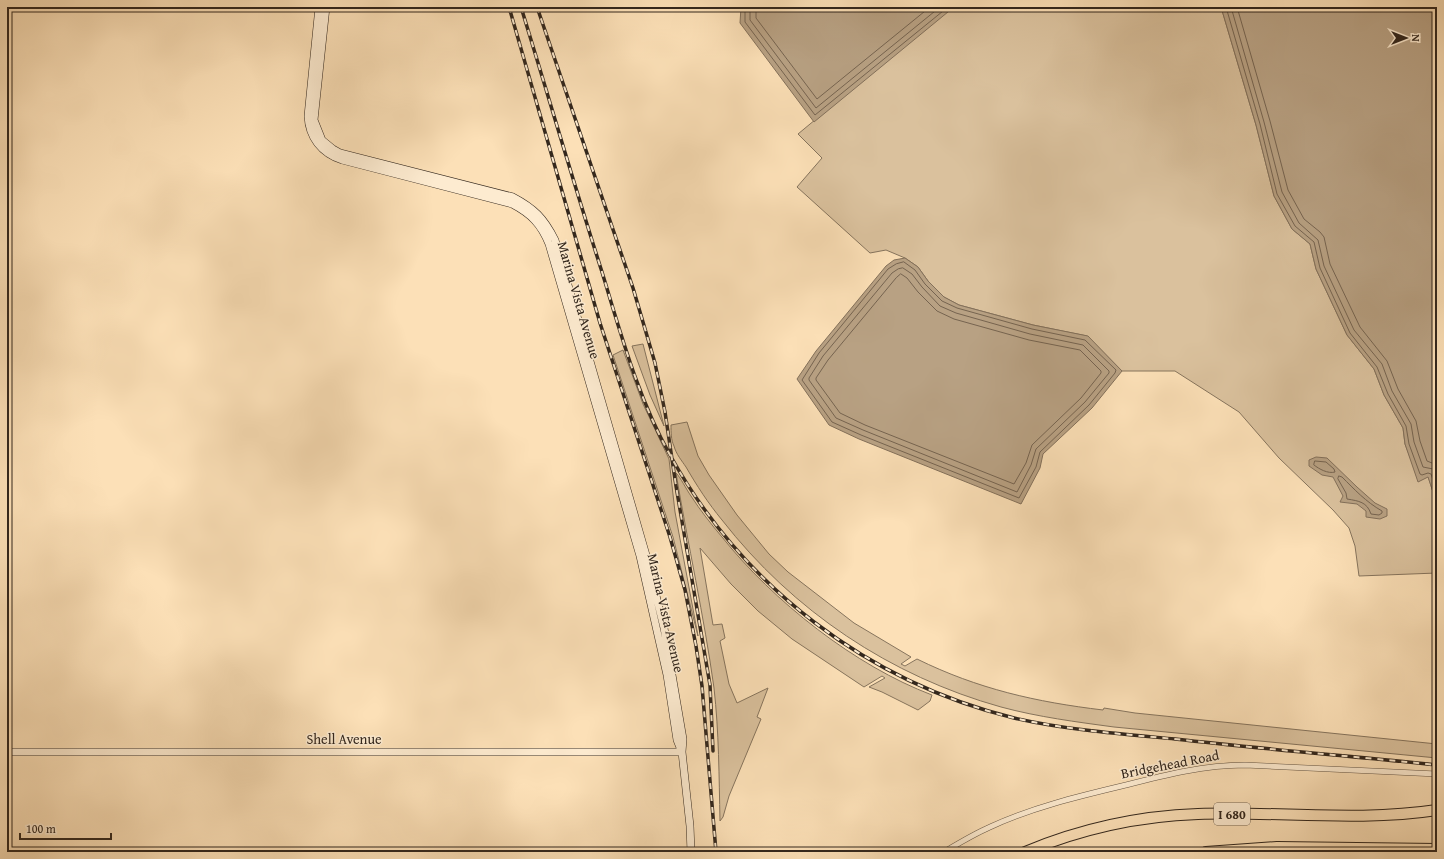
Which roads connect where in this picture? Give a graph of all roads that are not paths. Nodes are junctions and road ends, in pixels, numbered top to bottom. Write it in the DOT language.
graph roads {
  1 [pos="319,7"];
  2 [pos="326,7"];
  3 [pos="7,752"];
  4 [pos="682,752"];
  5 [pos="1437,774"];
  6 [pos="1437,810"];
  7 [pos="1437,849"];
  8 [pos="691,852"];
  9 [pos="944,852"];
  10 [pos="1025,852"];
  11 [pos="1206,852"];
  1 -- 4 [label="main road, Marina Vista Avenue"];
  2 -- 4 [label="main road, Marina Vista Avenue"];
  3 -- 4 [label="main road, Shell Avenue"];
  4 -- 8 [label="main road, Marina Vista Avenue"];
  5 -- 9 [label="street, Bridgehead Road"];
  6 -- 10 [label="highway, I 680"];
  7 -- 11 [label="highway"];
}
